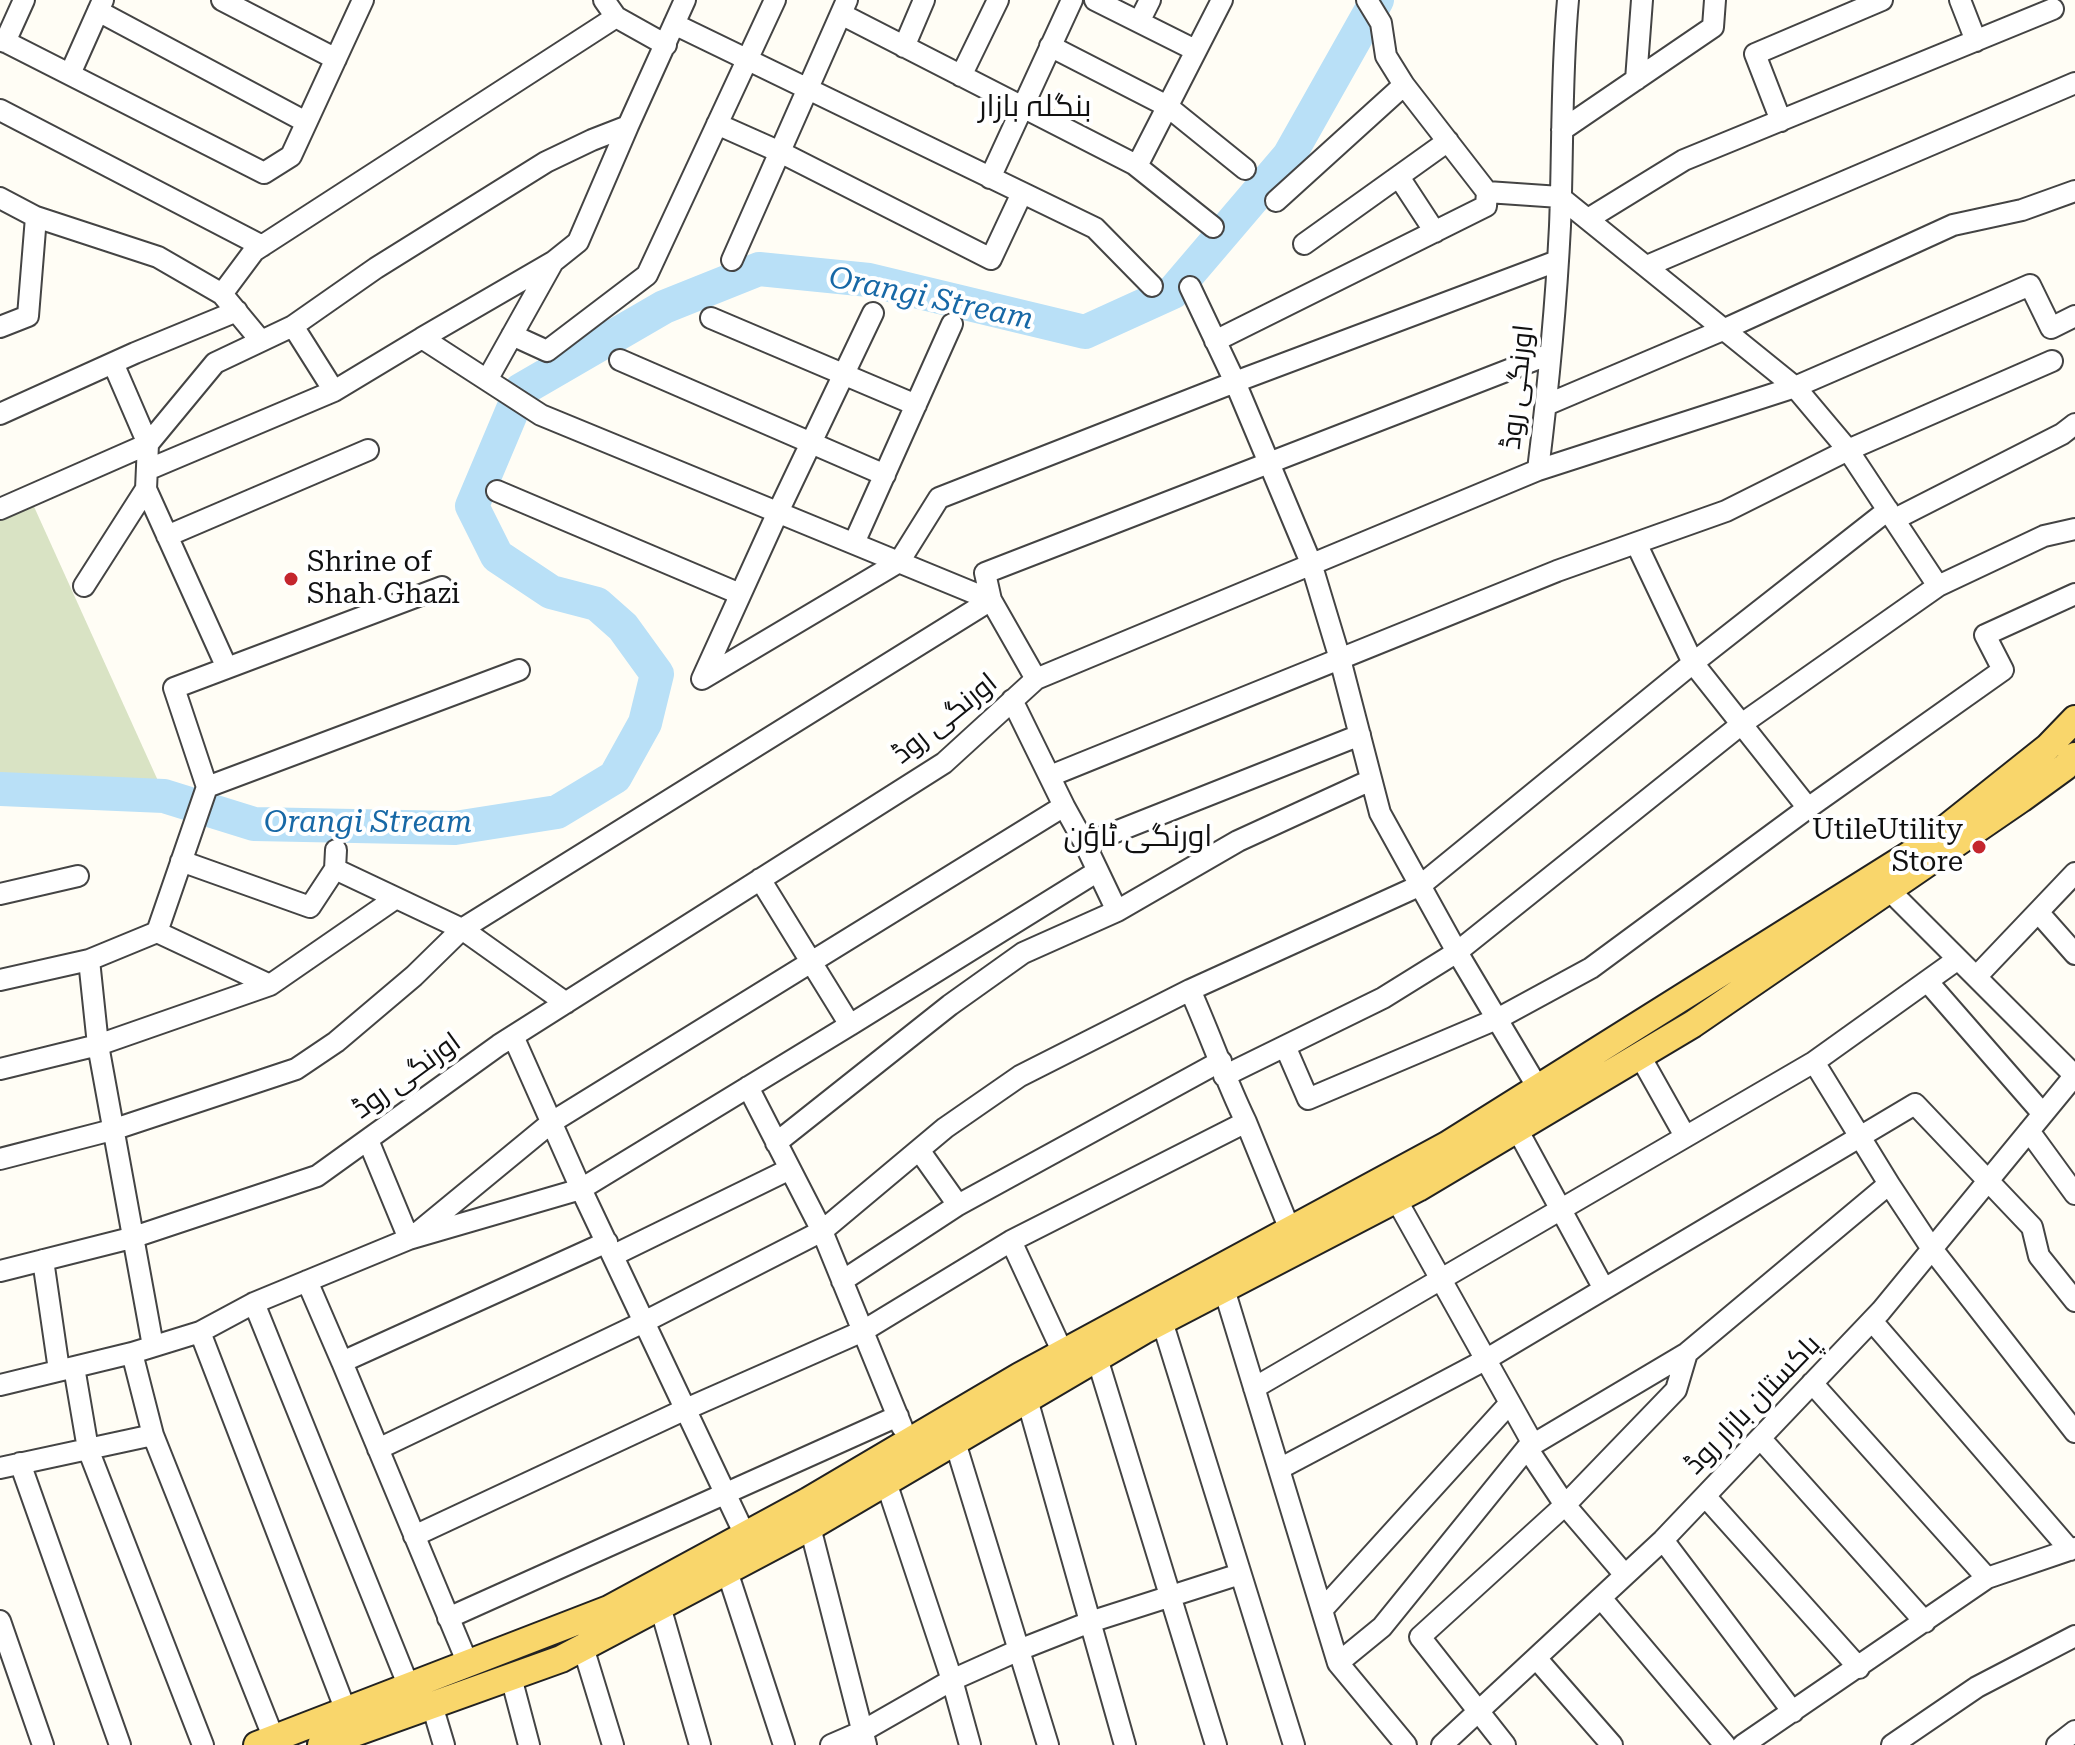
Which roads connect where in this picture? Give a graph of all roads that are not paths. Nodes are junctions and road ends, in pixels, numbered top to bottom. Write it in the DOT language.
graph roads {
  1 [pos="24,0"];
  2 [pos="222,0"];
  3 [pos="363,0"];
  4 [pos="685,0"];
  5 [pos="775,0"];
  6 [pos="924,0"];
  7 [pos="998,0"];
  8 [pos="1072,0"];
  9 [pos="1095,0"];
  10 [pos="1150,0"];
  11 [pos="1222,0"];
  12 [pos="1568,0"];
  13 [pos="1642,0"];
  14 [pos="1715,0"];
  15 [pos="1882,0"];
  16 [pos="1960,0"];
  17 [pos="101,6"];
  18 [pos="1371,6"];
  19 [pos="844,7"];
  20 [pos="610,8"];
  21 [pos="2053,9"];
  22 [pos="1139,22"];
  23 [pos="674,24"];
  24 [pos="3,40"];
  25 [pos="1976,41"];
  26 [pos="666,45"];
  27 [pos="1050,46"];
  28 [pos="904,47"];
  29 [pos="1195,50"];
  30 [pos="336,59"];
  31 [pos="746,59"];
  32 [pos="70,74"];
  33 [pos="961,76"];
  34 [pos="1636,80"];
  35 [pos="2075,83"];
  36 [pos="1404,85"];
  37 [pos="808,89"];
  38 [pos="1167,106"];
  39 [pos="1023,108"];
  40 [pos="0,110"];
  41 [pos="1781,121"];
  42 [pos="306,122"];
  43 [pos="717,124"];
  44 [pos="628,126"];
  45 [pos="1562,130"];
  46 [pos="1448,141"];
  47 [pos="780,152"];
  48 [pos="1137,166"];
  49 [pos="1245,169"];
  50 [pos="1399,177"];
  51 [pos="990,178"];
  52 [pos="2075,191"];
  53 [pos="1487,192"];
  54 [pos="1022,193"];
  55 [pos="1560,197"];
  56 [pos="0,198"];
  57 [pos="1276,201"];
  58 [pos="36,217"];
  59 [pos="1588,219"];
  60 [pos="1213,227"];
  61 [pos="1435,232"];
  62 [pos="1304,244"];
  63 [pos="262,246"];
  64 [pos="732,260"];
  65 [pos="1557,261"];
  66 [pos="553,262"];
  67 [pos="1647,266"];
  68 [pos="1152,286"];
  69 [pos="1190,287"];
  70 [pos="222,294"];
  71 [pos="237,311"];
  72 [pos="873,313"];
  73 [pos="2075,316"];
  74 [pos="711,318"];
  75 [pos="952,324"];
  76 [pos="293,326"];
  77 [pos="0,327"];
  78 [pos="1725,329"];
  79 [pos="512,335"];
  80 [pos="422,338"];
  81 [pos="261,341"];
  82 [pos="1215,341"];
  83 [pos="1550,354"];
  84 [pos="620,360"];
  85 [pos="2052,361"];
  86 [pos="113,363"];
  87 [pos="843,374"];
  88 [pos="487,380"];
  89 [pos="1235,382"];
  90 [pos="1795,387"];
  91 [pos="334,391"];
  92 [pos="916,405"];
  93 [pos="1546,405"];
  94 [pos="0,414"];
  95 [pos="2075,424"];
  96 [pos="811,443"];
  97 [pos="148,444"];
  98 [pos="368,450"];
  99 [pos="1848,450"];
  100 [pos="1268,463"];
  101 [pos="1538,470"];
  102 [pos="885,475"];
  103 [pos="146,480"];
  104 [pos="497,491"];
  105 [pos="0,509"];
  106 [pos="778,512"];
  107 [pos="1892,515"];
  108 [pos="2075,529"];
  109 [pos="167,536"];
  110 [pos="854,543"];
  111 [pos="1636,543"];
  112 [pos="899,562"];
  113 [pos="1311,563"];
  114 [pos="84,586"];
  115 [pos="1938,586"];
  116 [pos="442,587"];
  117 [pos="740,594"];
  118 [pos="2075,594"];
  119 [pos="991,600"];
  120 [pos="1340,659"];
  121 [pos="1693,663"];
  122 [pos="227,668"];
  123 [pos="519,670"];
  124 [pos="1036,679"];
  125 [pos="1012,700"];
  126 [pos="2075,719"];
  127 [pos="1743,723"];
  128 [pos="1360,735"];
  129 [pos="2048,747"];
  130 [pos="2072,767"];
  131 [pos="1050,776"];
  132 [pos="1371,780"];
  133 [pos="206,788"];
  134 [pos="1064,806"];
  135 [pos="1808,808"];
  136 [pos="1085,844"];
  137 [pos="181,860"];
  138 [pos="1098,871"];
  139 [pos="2075,873"];
  140 [pos="78,876"];
  141 [pos="760,879"];
  142 [pos="1421,885"];
  143 [pos="1890,891"];
  144 [pos="0,894"];
  145 [pos="396,898"];
  146 [pos="1117,911"];
  147 [pos="2038,912"];
  148 [pos="462,929"];
  149 [pos="157,932"];
  150 [pos="1457,952"];
  151 [pos="2075,954"];
  152 [pos="1958,959"];
  153 [pos="89,960"];
  154 [pos="812,963"];
  155 [pos="1976,977"];
  156 [pos="0,980"];
  157 [pos="1927,981"];
  158 [pos="270,985"];
  159 [pos="1190,990"];
  160 [pos="566,1003"];
  161 [pos="1499,1018"];
  162 [pos="850,1025"];
  163 [pos="513,1036"];
  164 [pos="98,1045"];
  165 [pos="1285,1046"];
  166 [pos="1640,1056"];
  167 [pos="1814,1062"];
  168 [pos="1223,1068"];
  169 [pos="0,1069"];
  170 [pos="2075,1076"];
  171 [pos="748,1087"];
  172 [pos="1538,1088"];
  173 [pos="2043,1114"];
  174 [pos="552,1122"];
  175 [pos="1246,1122"];
  176 [pos="1517,1129"];
  177 [pos="112,1130"];
  178 [pos="2029,1131"];
  179 [pos="1685,1136"];
  180 [pos="1860,1137"];
  181 [pos="368,1140"];
  182 [pos="776,1143"];
  183 [pos="919,1150"];
  184 [pos="0,1159"];
  185 [pos="790,1169"];
  186 [pos="1988,1180"];
  187 [pos="1889,1184"];
  188 [pos="581,1189"];
  189 [pos="2075,1194"];
  190 [pos="1396,1199"];
  191 [pos="958,1205"];
  192 [pos="1560,1209"];
  193 [pos="1290,1230"];
  194 [pos="822,1231"];
  195 [pos="131,1238"];
  196 [pos="409,1239"];
  197 [pos="1011,1241"];
  198 [pos="610,1249"];
  199 [pos="1932,1249"];
  200 [pos="43,1260"];
  201 [pos="0,1271"];
  202 [pos="1440,1278"];
  203 [pos="307,1281"];
  204 [pos="842,1281"];
  205 [pos="1224,1289"];
  206 [pos="1604,1289"];
  207 [pos="2075,1301"];
  208 [pos="254,1303"];
  209 [pos="646,1321"];
  210 [pos="1162,1321"];
  211 [pos="1872,1321"];
  212 [pos="863,1331"];
  213 [pos="200,1332"];
  214 [pos="153,1346"];
  215 [pos="132,1353"];
  216 [pos="1063,1353"];
  217 [pos="1687,1353"];
  218 [pos="1097,1358"];
  219 [pos="1485,1360"];
  220 [pos="342,1362"];
  221 [pos="66,1369"];
  222 [pos="1812,1383"];
  223 [pos="0,1385"];
  224 [pos="1254,1388"];
  225 [pos="1027,1399"];
  226 [pos="1509,1404"];
  227 [pos="686,1409"];
  228 [pos="898,1416"];
  229 [pos="2075,1432"];
  230 [pos="153,1435"];
  231 [pos="1760,1438"];
  232 [pos="908,1442"];
  233 [pos="955,1442"];
  234 [pos="1530,1446"];
  235 [pos="88,1449"];
  236 [pos="378,1449"];
  237 [pos="10,1466"];
  238 [pos="1279,1469"];
  239 [pos="886,1482"];
  240 [pos="726,1493"];
  241 [pos="1705,1496"];
  242 [pos="1565,1505"];
  243 [pos="810,1527"];
  244 [pos="745,1535"];
  245 [pos="414,1536"];
  246 [pos="1663,1540"];
  247 [pos="2072,1549"];
  248 [pos="727,1571"];
  249 [pos="1240,1574"];
  250 [pos="1625,1575"];
  251 [pos="1987,1578"];
  252 [pos="1170,1596"];
  253 [pos="1601,1598"];
  254 [pos="660,1606"];
  255 [pos="1322,1610"];
  256 [pos="448,1618"];
  257 [pos="0,1621"];
  258 [pos="1090,1622"];
  259 [pos="1925,1622"];
  260 [pos="2075,1636"];
  261 [pos="583,1647"];
  262 [pos="1019,1650"];
  263 [pos="1536,1658"];
  264 [pos="1338,1663"];
  265 [pos="468,1664"];
  266 [pos="1859,1668"];
  267 [pos="511,1677"];
  268 [pos="952,1680"];
  269 [pos="409,1687"];
  270 [pos="432,1705"];
  271 [pos="346,1711"];
  272 [pos="1477,1712"];
  273 [pos="1793,1712"];
  274 [pos="2075,1731"];
  275 [pos="863,1739"];
  276 [pos="266,1742"];
  277 [pos="43,1745"];
  278 [pos="120,1745"];
  279 [pos="203,1745"];
  280 [pos="321,1745"];
  281 [pos="444,1745"];
  282 [pos="529,1745"];
  283 [pos="613,1745"];
  284 [pos="700,1745"];
  285 [pos="784,1745"];
  286 [pos="831,1745"];
  287 [pos="970,1745"];
  288 [pos="1048,1745"];
  289 [pos="1125,1745"];
  290 [pos="1216,1745"];
  291 [pos="1294,1745"];
  292 [pos="1406,1745"];
  293 [pos="1442,1745"];
  294 [pos="1505,1745"];
  295 [pos="1612,1745"];
  296 [pos="1725,1745"];
  297 [pos="1743,1745"];
  298 [pos="1892,1745"];
  299 [pos="2057,1745"];
  1 -- 24 [label="street"];
  2 -- 30 [label="street"];
  3 -- 30 [label="street"];
  4 -- 23 [label="street"];
  5 -- 31 [label="street"];
  6 -- 28 [label="street"];
  7 -- 33 [label="street"];
  8 -- 27 [label="street"];
  9 -- 22 [label="street"];
  10 -- 22 [label="street"];
  11 -- 29 [label="street"];
  12 -- 45 [label="street, اورنگی روڈ"];
  13 -- 34 [label="street"];
  14 -- 34 [label="street"];
  15 -- 41 [label="street"];
  16 -- 25 [label="street"];
  17 -- 32 [label="street"];
  17 -- 42 [label="street"];
  18 -- 36 [label="street"];
  19 -- 28 [label="street"];
  19 -- 37 [label="street"];
  20 -- 26 [label="street"];
  20 -- 63 [label="street"];
  21 -- 25 [label="street"];
  22 -- 29 [label="street"];
  23 -- 26 [label="street"];
  23 -- 31 [label="street"];
  24 -- 32 [label="street"];
  25 -- 41 [label="street"];
  26 -- 44 [label="street"];
  27 -- 38 [label="street"];
  27 -- 39 [label="street"];
  28 -- 33 [label="street"];
  29 -- 38 [label="street"];
  30 -- 42 [label="street"];
  31 -- 37 [label="street"];
  31 -- 43 [label="street"];
  32 -- 42 [label="street"];
  33 -- 39 [label="street"];
  34 -- 45 [label="street"];
  35 -- 67 [label="street"];
  36 -- 46 [label="street"];
  36 -- 57 [label="street"];
  37 -- 47 [label="street"];
  37 -- 51 [label="street"];
  38 -- 48 [label="street"];
  38 -- 49 [label="street"];
  39 -- 48 [label="street"];
  39 -- 51 [label="street"];
  40 -- 63 [label="street"];
  41 -- 59 [label="street"];
  43 -- 47 [label="street"];
  43 -- 79 [label="street"];
  44 -- 66 [label="street"];
  44 -- 76 [label="street"];
  45 -- 55 [label="street, اورنگی روڈ"];
  46 -- 50 [label="street"];
  46 -- 53 [label="street"];
  47 -- 54 [label="street"];
  47 -- 64 [label="street"];
  48 -- 60 [label="street"];
  50 -- 61 [label="street"];
  50 -- 62 [label="street"];
  51 -- 54 [label="street"];
  52 -- 78 [label="street"];
  53 -- 55 [label="street"];
  53 -- 61 [label="street"];
  54 -- 68 [label="street"];
  55 -- 59 [label="street"];
  55 -- 65 [label="street, اورنگی روڈ"];
  56 -- 58 [label="street"];
  58 -- 70 [label="street"];
  58 -- 77 [label="street"];
  59 -- 67 [label="street"];
  61 -- 82 [label="street"];
  63 -- 70 [label="street"];
  65 -- 83 [label="street, اورنگی روڈ"];
  65 -- 89 [label="street"];
  66 -- 79 [label="street"];
  66 -- 80 [label="street"];
  67 -- 78 [label="street"];
  69 -- 82 [label="street"];
  70 -- 71 [label="street"];
  71 -- 81 [label="street"];
  71 -- 86 [label="street"];
  72 -- 87 [label="street"];
  73 -- 90 [label="street"];
  74 -- 87 [label="street"];
  75 -- 92 [label="street"];
  76 -- 81 [label="street"];
  76 -- 91 [label="street"];
  78 -- 90 [label="street"];
  78 -- 93 [label="street"];
  79 -- 88 [label="street"];
  80 -- 88 [label="street"];
  80 -- 91 [label="street"];
  81 -- 97 [label="street"];
  82 -- 89 [label="street"];
  83 -- 93 [label="street, اورنگی روڈ"];
  83 -- 100 [label="street"];
  84 -- 96 [label="street"];
  85 -- 99 [label="street"];
  86 -- 94 [label="street"];
  86 -- 97 [label="street"];
  87 -- 92 [label="street"];
  87 -- 96 [label="street"];
  88 -- 106 [label="street"];
  89 -- 100 [label="street"];
  89 -- 112 [label="street"];
  90 -- 99 [label="street"];
  90 -- 101 [label="street"];
  91 -- 103 [label="street"];
  92 -- 102 [label="street"];
  93 -- 101 [label="street, اورنگی روڈ"];
  95 -- 107 [label="street"];
  96 -- 102 [label="street"];
  96 -- 106 [label="street"];
  97 -- 103 [label="street"];
  97 -- 105 [label="street"];
  98 -- 109 [label="street"];
  99 -- 107 [label="street"];
  99 -- 111 [label="street"];
  100 -- 113 [label="street"];
  100 -- 119 [label="street"];
  101 -- 113 [label="street, اورنگی روڈ"];
  102 -- 110 [label="street"];
  103 -- 109 [label="street"];
  103 -- 114 [label="street"];
  104 -- 117 [label="street"];
  106 -- 110 [label="street"];
  106 -- 117 [label="street"];
  107 -- 115 [label="street"];
  107 -- 121 [label="street"];
  108 -- 115 [label="street"];
  109 -- 122 [label="street"];
  110 -- 112 [label="street"];
  111 -- 120 [label="street"];
  111 -- 121 [label="street"];
  112 -- 117 [label="street"];
  112 -- 119 [label="street"];
  113 -- 120 [label="street"];
  113 -- 124 [label="street, اورنگی روڈ"];
  115 -- 127 [label="street"];
  116 -- 122 [label="street"];
  118 -- 135 [label="street"];
  119 -- 124 [label="street"];
  119 -- 148 [label="street"];
  120 -- 128 [label="street"];
  120 -- 131 [label="street"];
  121 -- 127 [label="street"];
  121 -- 142 [label="street"];
  122 -- 133 [label="street"];
  123 -- 133 [label="street"];
  124 -- 125 [label="street, اورنگی روڈ"];
  125 -- 131 [label="street"];
  125 -- 141 [label="street, اورنگی روڈ"];
  126 -- 129 [label="main road"];
  127 -- 135 [label="street"];
  127 -- 150 [label="street"];
  128 -- 132 [label="street"];
  128 -- 136 [label="street"];
  129 -- 130 [label="main road"];
  129 -- 172 [label="main road"];
  130 -- 143 [label="main road"];
  131 -- 134 [label="street"];
  132 -- 142 [label="street"];
  132 -- 146 [label="street"];
  133 -- 137 [label="street"];
  134 -- 136 [label="street"];
  134 -- 154 [label="street"];
  135 -- 161 [label="street"];
  136 -- 138 [label="street"];
  137 -- 145 [label="street"];
  137 -- 149 [label="street"];
  138 -- 146 [label="street"];
  138 -- 162 [label="street"];
  139 -- 147 [label="street"];
  140 -- 144 [label="street"];
  141 -- 154 [label="street"];
  141 -- 160 [label="street, اورنگی روڈ"];
  142 -- 150 [label="street"];
  142 -- 159 [label="street"];
  143 -- 152 [label="street"];
  143 -- 166 [label="main road"];
  145 -- 148 [label="street"];
  145 -- 158 [label="street"];
  146 -- 182 [label="street"];
  147 -- 151 [label="street"];
  147 -- 155 [label="street"];
  148 -- 160 [label="street"];
  148 -- 177 [label="street"];
  149 -- 153 [label="street"];
  149 -- 158 [label="street"];
  150 -- 161 [label="street"];
  150 -- 165 [label="street"];
  152 -- 155 [label="street"];
  152 -- 157 [label="street"];
  153 -- 156 [label="street"];
  153 -- 164 [label="street"];
  154 -- 162 [label="street"];
  154 -- 174 [label="street"];
  155 -- 170 [label="street"];
  157 -- 167 [label="street"];
  157 -- 173 [label="street"];
  158 -- 164 [label="street"];
  159 -- 168 [label="street"];
  159 -- 183 [label="street"];
  160 -- 163 [label="street, اورنگی روڈ"];
  161 -- 165 [label="street"];
  161 -- 172 [label="street"];
  162 -- 171 [label="street"];
  163 -- 174 [label="street"];
  163 -- 181 [label="street, اورنگی روڈ"];
  164 -- 169 [label="street"];
  164 -- 177 [label="street"];
  165 -- 168 [label="street"];
  166 -- 176 [label="main road"];
  166 -- 179 [label="street"];
  167 -- 179 [label="street"];
  167 -- 180 [label="street"];
  168 -- 175 [label="street"];
  168 -- 191 [label="street"];
  170 -- 173 [label="street, پاکستان بازار روڈ"];
  171 -- 182 [label="street"];
  171 -- 188 [label="street"];
  172 -- 193 [label="main road"];
  173 -- 178 [label="street, پاکستان بازار روڈ"];
  174 -- 188 [label="street"];
  174 -- 196 [label="street"];
  175 -- 193 [label="street"];
  175 -- 197 [label="street"];
  176 -- 190 [label="main road"];
  176 -- 192 [label="street"];
  177 -- 184 [label="street"];
  177 -- 195 [label="street"];
  178 -- 186 [label="street, پاکستان بازار روڈ"];
  178 -- 189 [label="street"];
  179 -- 192 [label="street"];
  180 -- 186 [label="street"];
  180 -- 187 [label="street"];
  180 -- 206 [label="street"];
  181 -- 195 [label="street, اورنگی روڈ"];
  181 -- 196 [label="street"];
  182 -- 185 [label="street"];
  183 -- 191 [label="street"];
  183 -- 194 [label="street"];
  185 -- 194 [label="street"];
  185 -- 198 [label="street"];
  186 -- 199 [label="street, پاکستان بازار روڈ"];
  186 -- 207 [label="street"];
  187 -- 199 [label="street"];
  187 -- 217 [label="street"];
  188 -- 196 [label="street"];
  188 -- 198 [label="street"];
  190 -- 202 [label="street"];
  190 -- 205 [label="main road"];
  191 -- 204 [label="street"];
  192 -- 202 [label="street"];
  192 -- 206 [label="street"];
  193 -- 216 [label="main road"];
  194 -- 204 [label="street"];
  194 -- 209 [label="street"];
  195 -- 200 [label="street, اورنگی روڈ"];
  195 -- 214 [label="street"];
  196 -- 203 [label="street"];
  197 -- 212 [label="street"];
  197 -- 216 [label="street"];
  198 -- 209 [label="street"];
  198 -- 220 [label="street"];
  199 -- 211 [label="street, پاکستان بازار روڈ"];
  199 -- 229 [label="street"];
  200 -- 201 [label="street, اورنگی روڈ"];
  200 -- 221 [label="street"];
  202 -- 219 [label="street"];
  202 -- 224 [label="street"];
  203 -- 208 [label="street"];
  203 -- 220 [label="street"];
  204 -- 212 [label="street"];
  205 -- 210 [label="main road"];
  205 -- 224 [label="street"];
  206 -- 219 [label="street"];
  208 -- 213 [label="street"];
  208 -- 269 [label="street"];
  209 -- 227 [label="street"];
  209 -- 236 [label="street"];
  210 -- 218 [label="main road"];
  210 -- 249 [label="street"];
  211 -- 222 [label="street, پاکستان بازار روڈ"];
  211 -- 247 [label="street"];
  212 -- 227 [label="street"];
  212 -- 228 [label="street"];
  213 -- 214 [label="street"];
  213 -- 271 [label="street"];
  214 -- 215 [label="street"];
  215 -- 221 [label="street"];
  215 -- 230 [label="street"];
  216 -- 232 [label="main road"];
  217 -- 234 [label="street"];
  217 -- 242 [label="street"];
  218 -- 225 [label="main road"];
  218 -- 252 [label="street"];
  219 -- 226 [label="street"];
  219 -- 238 [label="street"];
  220 -- 236 [label="street"];
  221 -- 223 [label="street"];
  221 -- 235 [label="street"];
  222 -- 231 [label="street, پاکستان بازار روڈ"];
  222 -- 251 [label="street"];
  224 -- 238 [label="street"];
  225 -- 233 [label="main road"];
  225 -- 258 [label="street"];
  226 -- 234 [label="street"];
  226 -- 255 [label="street"];
  227 -- 240 [label="street"];
  227 -- 245 [label="street"];
  228 -- 232 [label="street"];
  228 -- 240 [label="street"];
  230 -- 235 [label="street"];
  230 -- 276 [label="street"];
  231 -- 241 [label="street, پاکستان بازار روڈ"];
  231 -- 259 [label="street"];
  232 -- 244 [label="main road"];
  233 -- 239 [label="main road"];
  233 -- 262 [label="street"];
  234 -- 242 [label="street"];
  234 -- 264 [label="street"];
  235 -- 237 [label="street"];
  235 -- 279 [label="street"];
  236 -- 245 [label="street"];
  237 -- 278 [label="street"];
  238 -- 255 [label="street"];
  239 -- 243 [label="main road"];
  239 -- 268 [label="street"];
  240 -- 244 [label="street"];
  240 -- 256 [label="street"];
  241 -- 246 [label="street, پاکستان بازار روڈ"];
  241 -- 266 [label="street"];
  242 -- 250 [label="street"];
  242 -- 272 [label="street"];
  243 -- 248 [label="main road"];
  243 -- 275 [label="street"];
  244 -- 265 [label="main road"];
  245 -- 256 [label="street"];
  246 -- 250 [label="street, پاکستان بازار روڈ"];
  246 -- 273 [label="street"];
  247 -- 251 [label="street"];
  248 -- 254 [label="main road"];
  248 -- 285 [label="street"];
  249 -- 252 [label="street"];
  249 -- 291 [label="street"];
  250 -- 253 [label="street, پاکستان بازار روڈ"];
  251 -- 259 [label="street"];
  252 -- 258 [label="street"];
  252 -- 290 [label="street"];
  253 -- 263 [label="street, پاکستان بازار روڈ"];
  253 -- 296 [label="street"];
  254 -- 261 [label="main road"];
  254 -- 284 [label="street"];
  255 -- 264 [label="street"];
  256 -- 265 [label="street"];
  257 -- 277 [label="street"];
  258 -- 262 [label="street"];
  258 -- 289 [label="street"];
  259 -- 266 [label="street"];
  260 -- 298 [label="street"];
  261 -- 267 [label="main road"];
  261 -- 283 [label="street"];
  262 -- 268 [label="street"];
  262 -- 288 [label="street"];
  263 -- 272 [label="street, پاکستان بازار روڈ"];
  263 -- 295 [label="street"];
  264 -- 292 [label="street"];
  265 -- 269 [label="main road"];
  266 -- 273 [label="street"];
  267 -- 270 [label="main road"];
  267 -- 282 [label="street"];
  268 -- 275 [label="street"];
  268 -- 287 [label="street"];
  269 -- 271 [label="main road"];
  270 -- 280 [label="main road"];
  270 -- 281 [label="street"];
  271 -- 276 [label="main road"];
  272 -- 293 [label="street, پاکستان بازار روڈ"];
  272 -- 294 [label="street"];
  273 -- 297 [label="street"];
  274 -- 299 [label="street"];
  275 -- 286 [label="street"];
}
